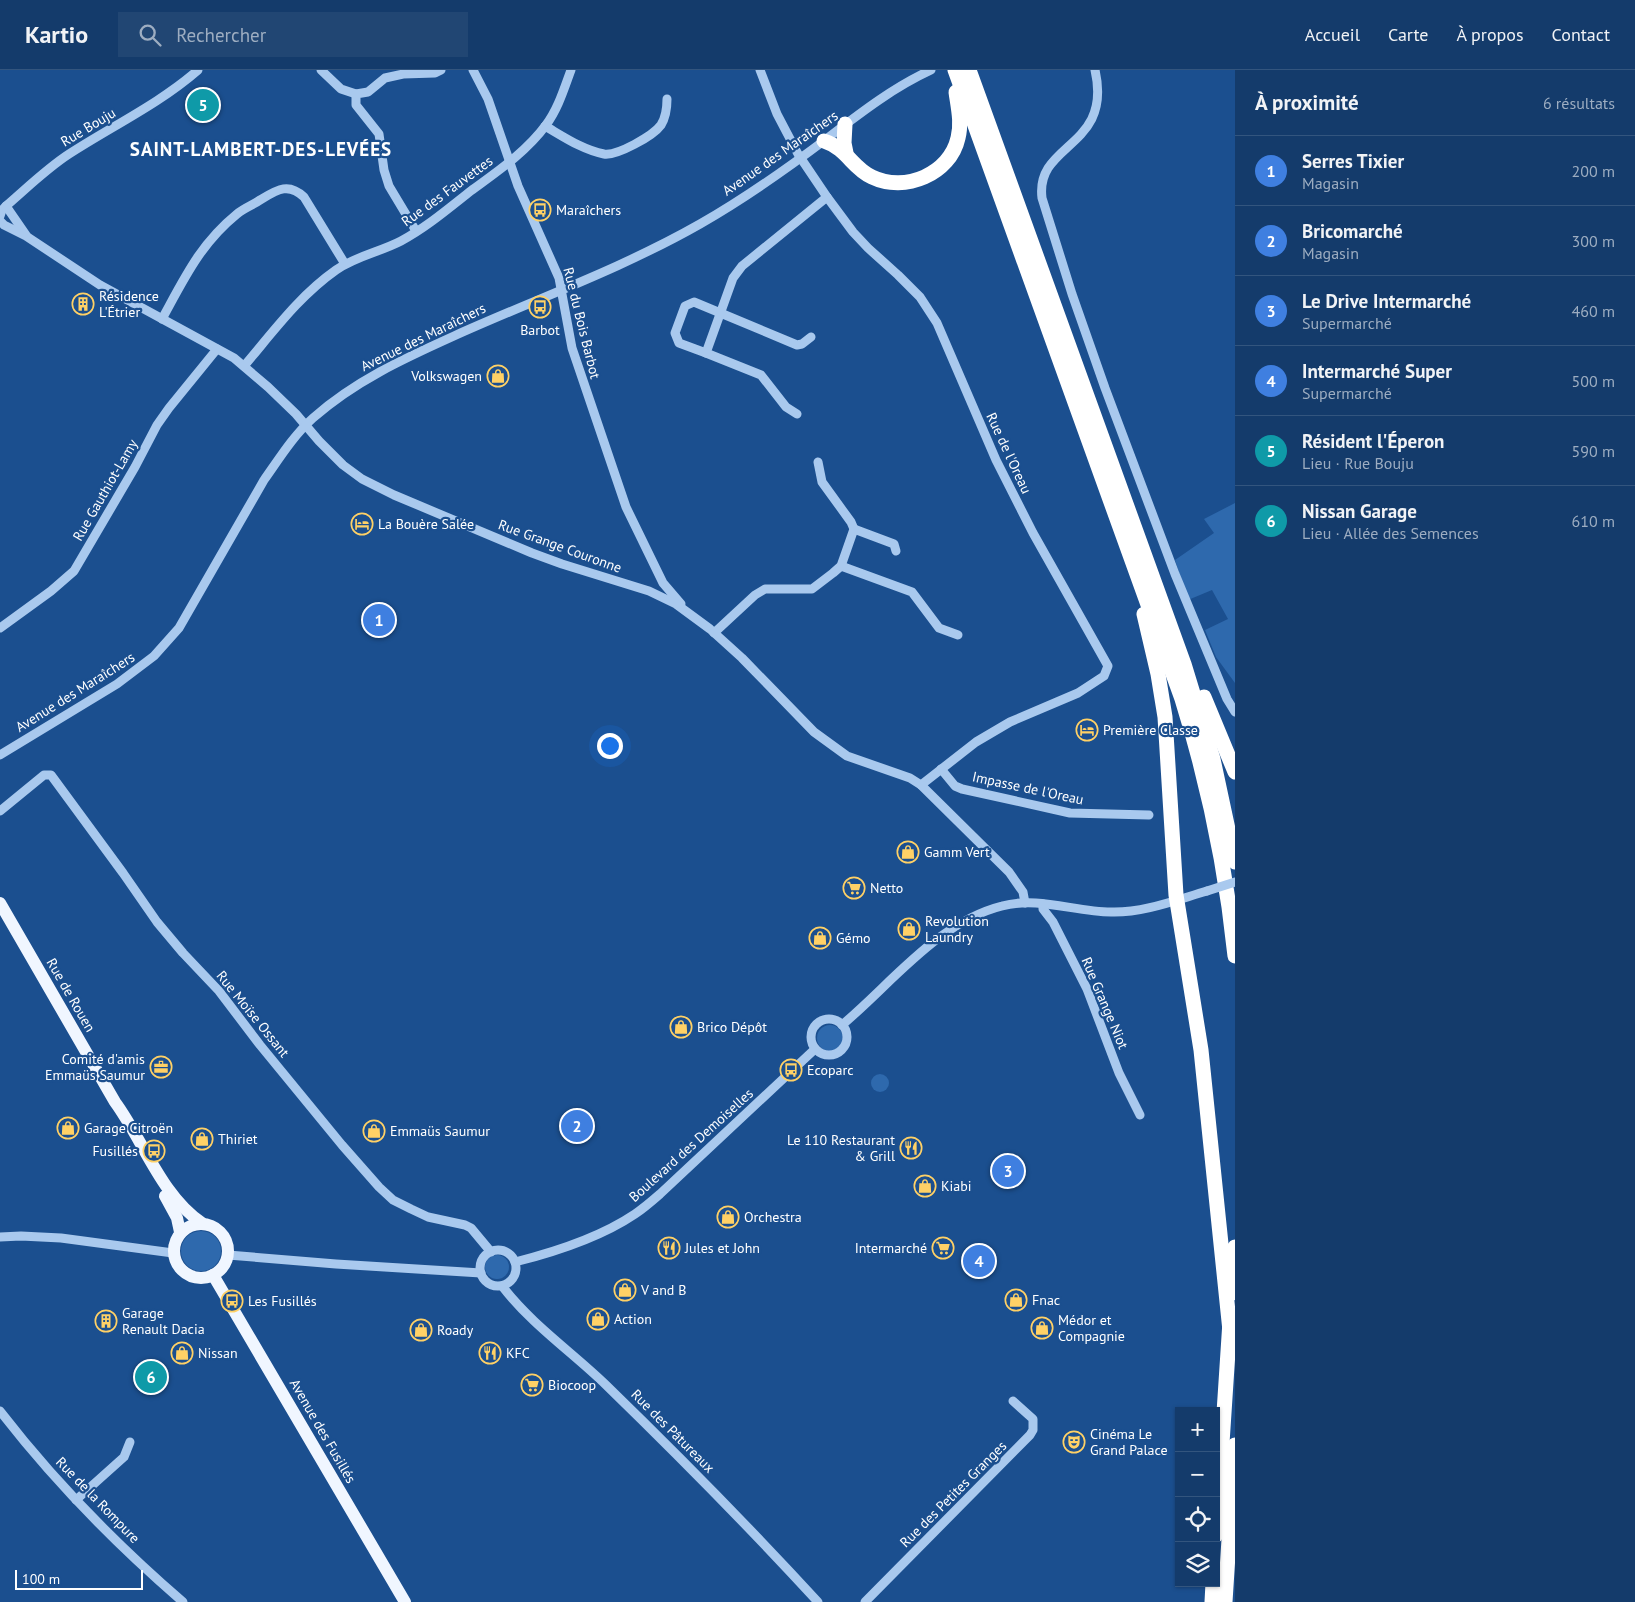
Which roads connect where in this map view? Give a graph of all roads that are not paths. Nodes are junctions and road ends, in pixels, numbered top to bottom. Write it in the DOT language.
graph roads {
  1 [pos="198,70"];
  2 [pos="321,70"];
  3 [pos="441,70"];
  4 [pos="473,70"];
  5 [pos="571,70"];
  6 [pos="760,70"];
  7 [pos="931,70"];
  8 [pos="1096,70"];
  9 [pos="958,72"];
  10 [pos="356,94"];
  11 [pos="667,99"];
  12 [pos="846,124"];
  13 [pos="546,126"];
  14 [pos="824,141"];
  15 [pos="846,153"];
  16 [pos="801,158"];
  17 [pos="510,162"];
  18 [pos="827,197"];
  19 [pos="2,210"];
  20 [pos="0,221"];
  21 [pos="416,231"];
  22 [pos="26,236"];
  23 [pos="345,264"];
  24 [pos="562,291"];
  25 [pos="720,313"];
  26 [pos="162,319"];
  27 [pos="811,337"];
  28 [pos="217,349"];
  29 [pos="706,353"];
  30 [pos="244,366"];
  31 [pos="797,414"];
  32 [pos="306,424"];
  33 [pos="818,462"];
  34 [pos="854,529"];
  35 [pos="896,551"];
  36 [pos="841,566"];
  37 [pos="1137,574"];
  38 [pos="663,583"];
  39 [pos="660,596"];
  40 [pos="688,612"];
  41 [pos="0,628"];
  42 [pos="1171,629"];
  43 [pos="714,633"];
  44 [pos="958,634"];
  45 [pos="1235,712"];
  46 [pos="0,755"];
  47 [pos="941,769"];
  48 [pos="1235,772"];
  49 [pos="921,785"];
  50 [pos="0,811"];
  51 [pos="1149,815"];
  52 [pos="1235,862"];
  53 [pos="1235,882"];
  54 [pos="1176,900"];
  55 [pos="0,903"];
  56 [pos="1025,903"];
  57 [pos="1043,904"];
  58 [pos="1235,956"];
  59 [pos="842,1025"];
  60 [pos="815,1049"];
  61 [pos="115,1102"];
  62 [pos="1140,1115"];
  63 [pos="202,1223"];
  64 [pos="180,1232"];
  65 [pos="0,1237"];
  66 [pos="1235,1247"];
  67 [pos="491,1252"];
  68 [pos="173,1253"];
  69 [pos="228,1255"];
  70 [pos="515,1262"];
  71 [pos="481,1273"];
  72 [pos="213,1275"];
  73 [pos="502,1286"];
  74 [pos="1230,1331"];
  75 [pos="1013,1401"];
  76 [pos="0,1411"];
  77 [pos="130,1442"];
  78 [pos="1235,1445"];
  79 [pos="1219,1497"];
  80 [pos="76,1500"];
  81 [pos="1213,1587"];
  82 [pos="183,1602"];
  83 [pos="406,1602"];
  84 [pos="818,1602"];
  85 [pos="865,1602"];
  86 [pos="1212,1602"];
  87 [pos="1225,1602"];
  1 -- 19 [label="street, Rue Bouju"];
  2 -- 10 [label="street"];
  3 -- 10 [label="street"];
  4 -- 17 [label="street, Rue du Bois Barbot"];
  5 -- 13 [label="street, Rue des Fauvettes"];
  6 -- 16 [label="street, Rue de l'Oreau"];
  7 -- 12 [label="street, Avenue des Maraîchers"];
  8 -- 45 [label="street"];
  9 -- 15 [label="highway"];
  9 -- 37 [label="highway"];
  9 -- 42 [label="highway"];
  10 -- 21 [label="street"];
  11 -- 13 [label="street"];
  12 -- 14 [label="street, Avenue des Maraîchers"];
  12 -- 15 [label="highway"];
  13 -- 17 [label="street, Rue des Fauvettes"];
  14 -- 15 [label="highway"];
  14 -- 16 [label="street, Avenue des Maraîchers"];
  16 -- 18 [label="street, Rue de l'Oreau"];
  16 -- 24 [label="street, Avenue des Maraîchers"];
  17 -- 21 [label="street, Rue des Fauvettes"];
  17 -- 24 [label="street, Rue du Bois Barbot"];
  18 -- 25 [label="street"];
  18 -- 47 [label="street, Rue de l'Oreau"];
  19 -- 22 [label="street, Rue Grange Couronne"];
  20 -- 22 [label="street, Rue Grange Couronne"];
  21 -- 23 [label="street, Rue des Fauvettes"];
  22 -- 26 [label="street, Rue Grange Couronne"];
  23 -- 26 [label="street"];
  23 -- 30 [label="street, Rue des Fauvettes"];
  24 -- 32 [label="street, Avenue des Maraîchers"];
  24 -- 38 [label="street, Rue du Bois Barbot"];
  25 -- 27 [label="street"];
  25 -- 29 [label="street"];
  25 -- 29 [label="street"];
  26 -- 28 [label="street, Rue Grange Couronne"];
  28 -- 30 [label="street, Rue Grange Couronne"];
  28 -- 41 [label="street, Rue Gauthiot-Lamy"];
  29 -- 31 [label="street"];
  30 -- 32 [label="street, Rue Grange Couronne"];
  32 -- 39 [label="street, Rue Grange Couronne"];
  32 -- 46 [label="street, Avenue des Maraîchers"];
  33 -- 34 [label="street"];
  34 -- 35 [label="street"];
  34 -- 36 [label="street"];
  36 -- 43 [label="street"];
  36 -- 44 [label="street"];
  37 -- 54 [label="highway"];
  37 -- 58 [label="highway"];
  38 -- 39 [label="street"];
  38 -- 40 [label="street, Rue du Bois Barbot"];
  39 -- 40 [label="street, Rue Grange Couronne"];
  40 -- 43 [label="street, Rue Grange Couronne"];
  42 -- 48 [label="highway"];
  42 -- 52 [label="highway"];
  43 -- 49 [label="street, Rue Grange Couronne"];
  47 -- 49 [label="street, Rue de l'Oreau"];
  47 -- 51 [label="street, Impasse de l'Oreau"];
  49 -- 56 [label="street, Rue Grange Couronne"];
  50 -- 67 [label="street, Rue Moïse Ossant"];
  53 -- 54 [label="street, bridge"];
  54 -- 57 [label="street"];
  54 -- 74 [label="highway"];
  55 -- 61 [label="main road, Rue de Rouen"];
  56 -- 57 [label="street"];
  56 -- 59 [label="street"];
  57 -- 62 [label="street, Rue Grange Niot"];
  59 -- 60 [label="street"];
  59 -- 60 [label="street"];
  60 -- 70 [label="street, Boulevard des Demoiselles"];
  61 -- 63 [label="main road, Rue de Rouen"];
  61 -- 64 [label="main road, Rue de Rouen"];
  63 -- 64 [label="main road"];
  63 -- 69 [label="main road"];
  64 -- 68 [label="main road"];
  65 -- 68 [label="street"];
  66 -- 74 [label="highway"];
  67 -- 70 [label="street"];
  67 -- 71 [label="street"];
  68 -- 72 [label="main road"];
  69 -- 71 [label="street"];
  69 -- 72 [label="main road"];
  70 -- 73 [label="street"];
  71 -- 73 [label="street"];
  72 -- 83 [label="main road, Avenue des Fusillés"];
  73 -- 84 [label="street, Rue des Pâtureaux"];
  74 -- 79 [label="highway"];
  75 -- 85 [label="street, Rue des Petites Granges"];
  76 -- 80 [label="street, Rue de la Rompure"];
  77 -- 80 [label="street"];
  78 -- 87 [label="highway"];
  80 -- 82 [label="street, Rue de la Rompure"];
  81 -- 86 [label="highway"];
}
